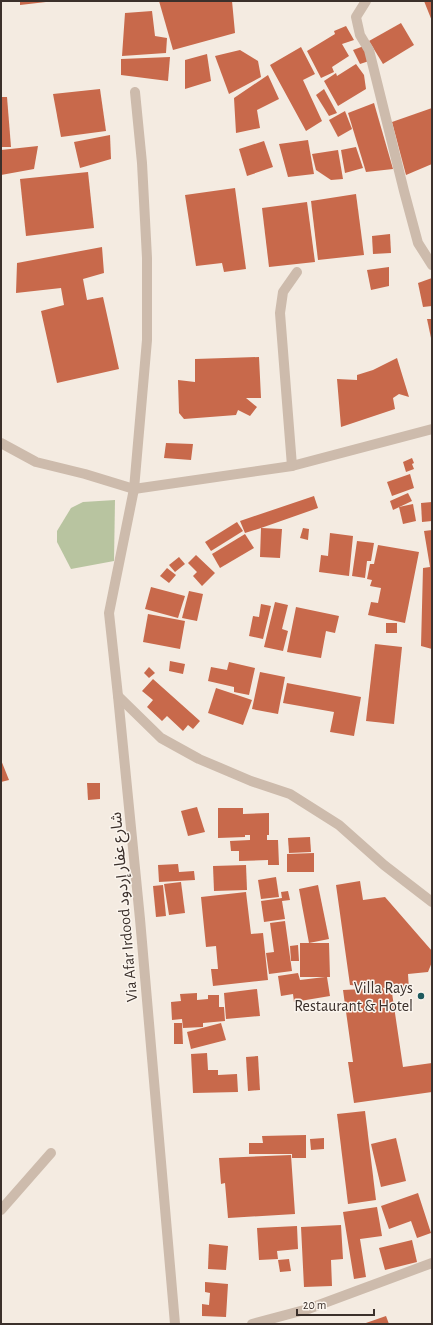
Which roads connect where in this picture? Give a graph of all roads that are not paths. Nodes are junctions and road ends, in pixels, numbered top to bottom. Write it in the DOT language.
graph roads {
  1 [pos="366,1"];
  2 [pos="135,92"];
  3 [pos="432,265"];
  4 [pos="297,272"];
  5 [pos="432,429"];
  6 [pos="1,443"];
  7 [pos="292,466"];
  8 [pos="134,489"];
  9 [pos="118,696"];
  10 [pos="432,902"];
  11 [pos="51,1153"];
  12 [pos="1,1210"];
  13 [pos="432,1263"];
  14 [pos="175,1324"];
  15 [pos="252,1324"];
  1 -- 3 [label="street"];
  2 -- 8 [label="street, Via Afar Irdood شارع عفار إردود"];
  4 -- 7 [label="street"];
  5 -- 7 [label="street"];
  6 -- 8 [label="street"];
  7 -- 8 [label="street"];
  8 -- 9 [label="street, Via Afar Irdood شارع عفار إردود"];
  9 -- 10 [label="street"];
  9 -- 14 [label="street, Via Afar Irdood شارع عفار إردود"];
  11 -- 12 [label="street"];
  13 -- 15 [label="street"];
}
